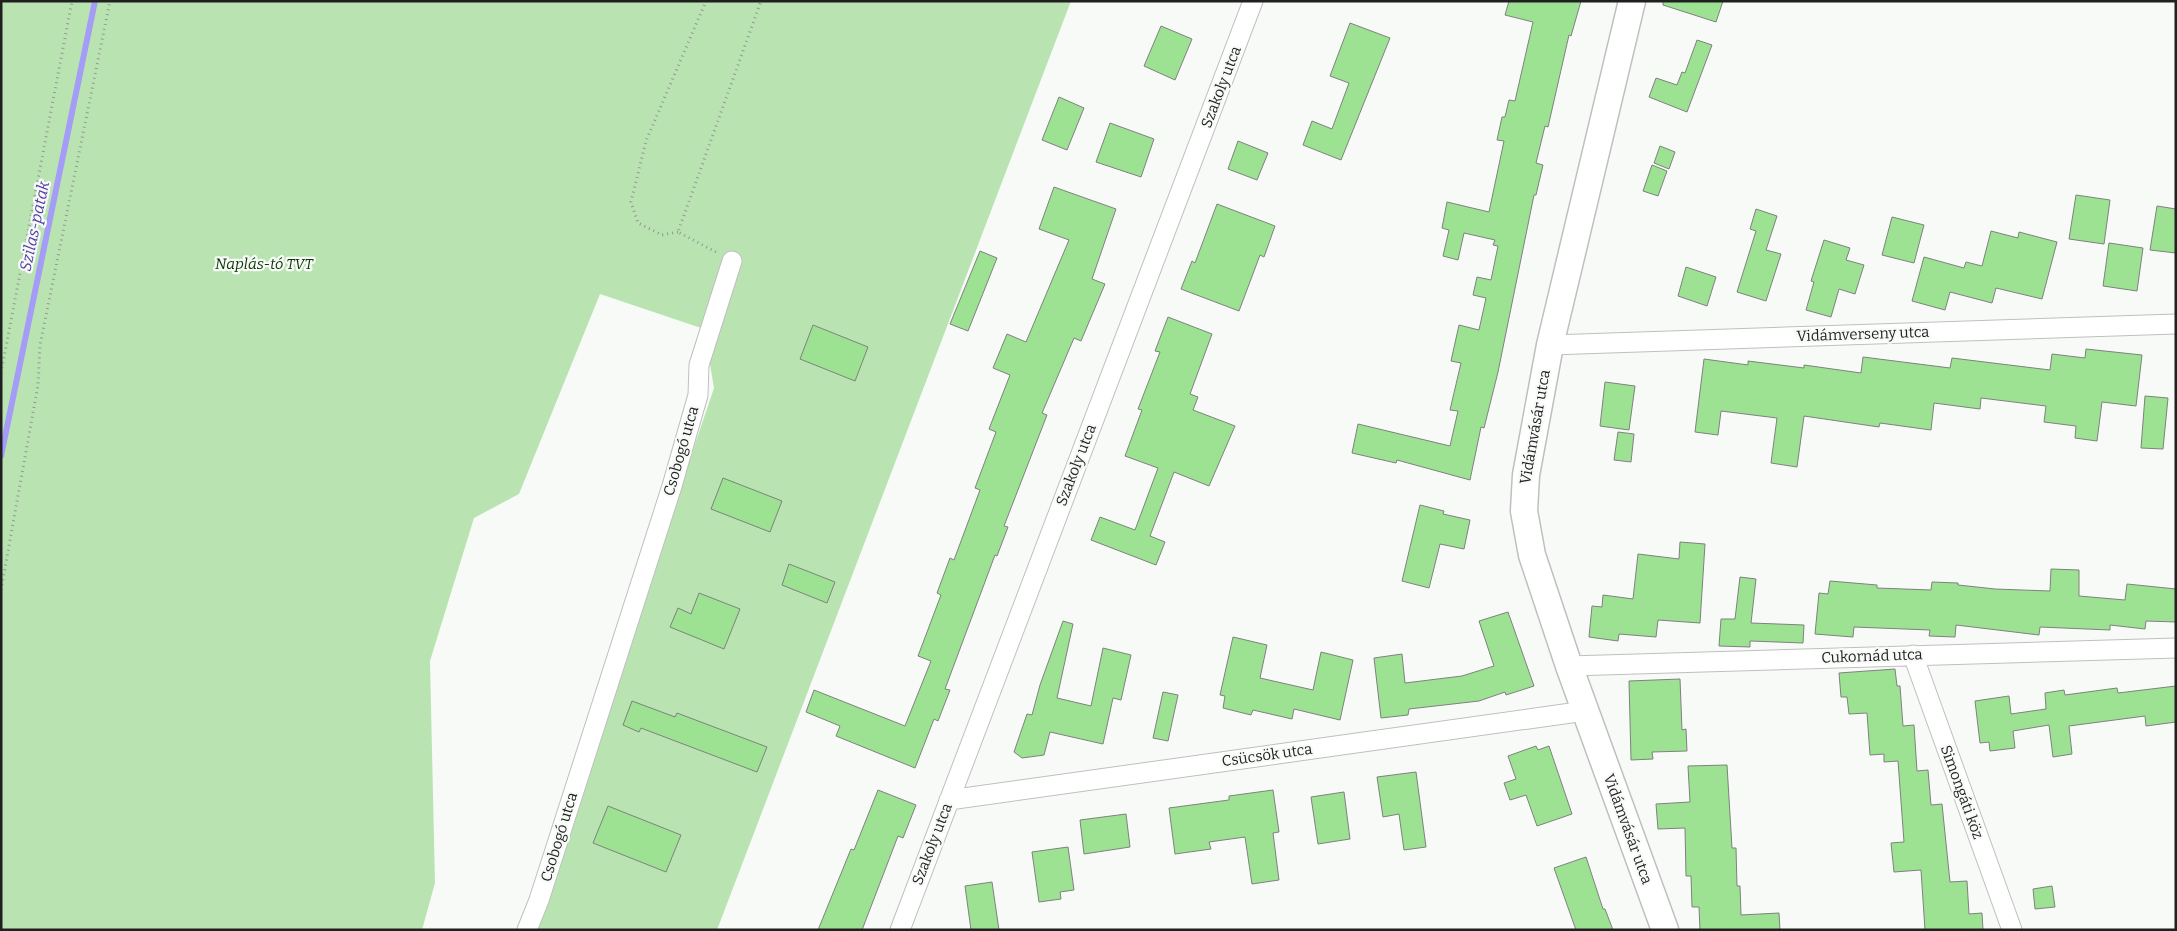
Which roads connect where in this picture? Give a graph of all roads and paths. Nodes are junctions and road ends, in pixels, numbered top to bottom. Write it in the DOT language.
graph roads {
  1 [pos="72,1"];
  2 [pos="110,1"];
  3 [pos="706,1"];
  4 [pos="761,1"];
  5 [pos="1253,1"];
  6 [pos="1632,1"];
  7 [pos="678,232"];
  8 [pos="732,261"];
  9 [pos="2176,324"];
  10 [pos="1550,345"];
  11 [pos="1,373"];
  12 [pos="1,590"];
  13 [pos="2176,648"];
  14 [pos="1913,655"];
  15 [pos="1569,666"];
  16 [pos="1585,711"];
  17 [pos="949,800"];
  18 [pos="527,930"];
  19 [pos="900,930"];
  20 [pos="1664,930"];
  21 [pos="2012,930"];
  1 -- 11 [label="path"];
  2 -- 12 [label="path"];
  3 -- 7 [label="path"];
  4 -- 7 [label="path"];
  5 -- 17 [label="street, Szakoly utca"];
  6 -- 10 [label="main road, Vidámvásár utca"];
  7 -- 8 [label="path"];
  8 -- 18 [label="street, Csobogó utca"];
  9 -- 10 [label="street, Vidámverseny utca"];
  10 -- 15 [label="main road, Vidámvásár utca"];
  13 -- 14 [label="street, Cukornád utca"];
  14 -- 15 [label="street, Cukornád utca"];
  14 -- 21 [label="street, Simongáti köz"];
  15 -- 16 [label="main road, Vidámvásár utca"];
  16 -- 17 [label="street, Csücsök utca"];
  16 -- 20 [label="main road, Vidámvásár utca"];
  17 -- 19 [label="street, Szakoly utca"];
}
